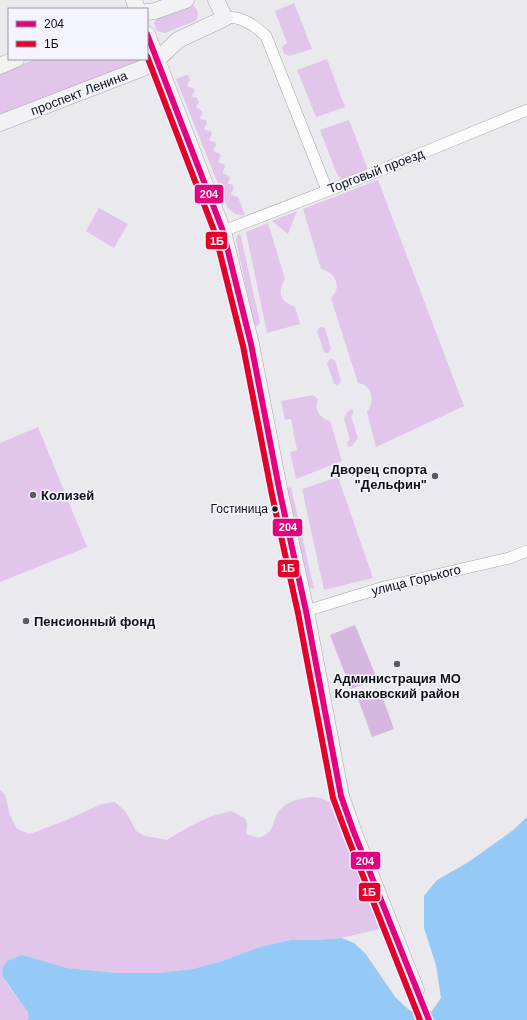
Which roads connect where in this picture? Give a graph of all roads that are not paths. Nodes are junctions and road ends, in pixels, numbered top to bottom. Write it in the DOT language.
graph roads {
  1 [pos="186,0"];
  2 [pos="216,0"];
  3 [pos="148,12"];
  4 [pos="225,18"];
  5 [pos="148,37"];
  6 [pos="14,60"];
  7 [pos="157,60"];
  8 [pos="0,66"];
  9 [pos="527,110"];
  10 [pos="0,123"];
  11 [pos="326,190"];
  12 [pos="223,231"];
  13 [pos="527,551"];
  14 [pos="306,611"];
  15 [pos="416,990"];
  1 -- 3 [label="main road"];
  2 -- 4 [label="main road"];
  4 -- 7 [label="main road, проспект Ленина"];
  4 -- 11 [label="street"];
  5 -- 7 [label="main road"];
  6 -- 8 [label="main road"];
  7 -- 10 [label="main road, проспект Ленина"];
  7 -- 12 [label="main road"];
  9 -- 11 [label="street, Торговый проезд"];
  11 -- 12 [label="street, Торговый проезд"];
  12 -- 14 [label="main road"];
  13 -- 14 [label="street, улица Горького"];
  14 -- 15 [label="main road"];
}
